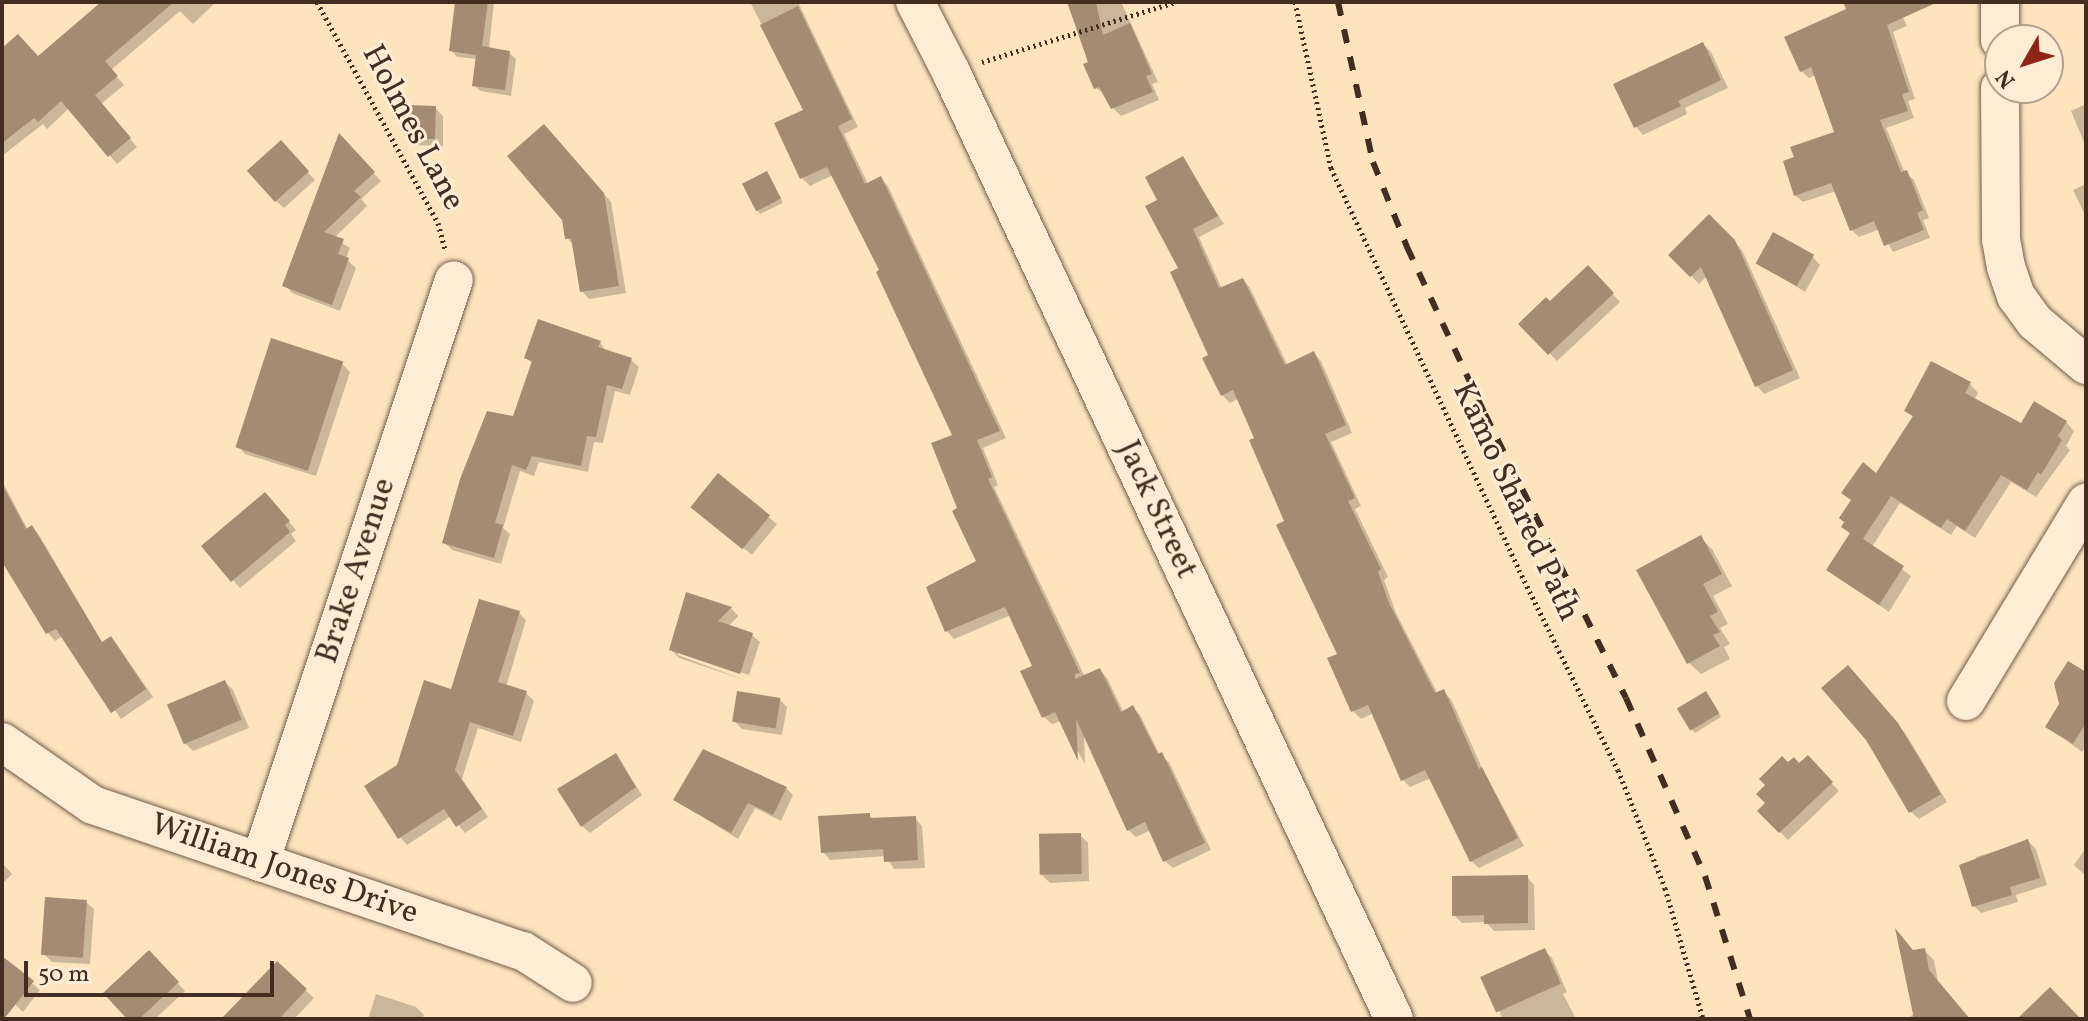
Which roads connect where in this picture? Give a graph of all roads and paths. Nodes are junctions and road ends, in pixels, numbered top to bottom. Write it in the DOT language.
graph roads {
  1 [pos="317,2"];
  2 [pos="915,2"];
  3 [pos="1176,2"];
  4 [pos="1295,2"];
  5 [pos="2000,2"];
  6 [pos="2000,24"];
  7 [pos="951,72"];
  8 [pos="2000,104"];
  9 [pos="454,280"];
  10 [pos="2086,365"];
  11 [pos="2086,503"];
  12 [pos="1966,701"];
  13 [pos="2,742"];
  14 [pos="260,862"];
  15 [pos="573,983"];
  16 [pos="1394,1019"];
  17 [pos="1703,1019"];
  1 -- 9 [label="path, Holmes Lane"];
  2 -- 7 [label="street, Jack Street"];
  3 -- 7 [label="path"];
  4 -- 17 [label="path, Kamo Shared Path"];
  5 -- 6 [label="street"];
  7 -- 16 [label="street, Jack Street"];
  8 -- 10 [label="street"];
  9 -- 14 [label="street, Brake Avenue"];
  11 -- 12 [label="street"];
  13 -- 14 [label="street, William Jones Drive"];
  14 -- 15 [label="street, William Jones Drive"];
}
